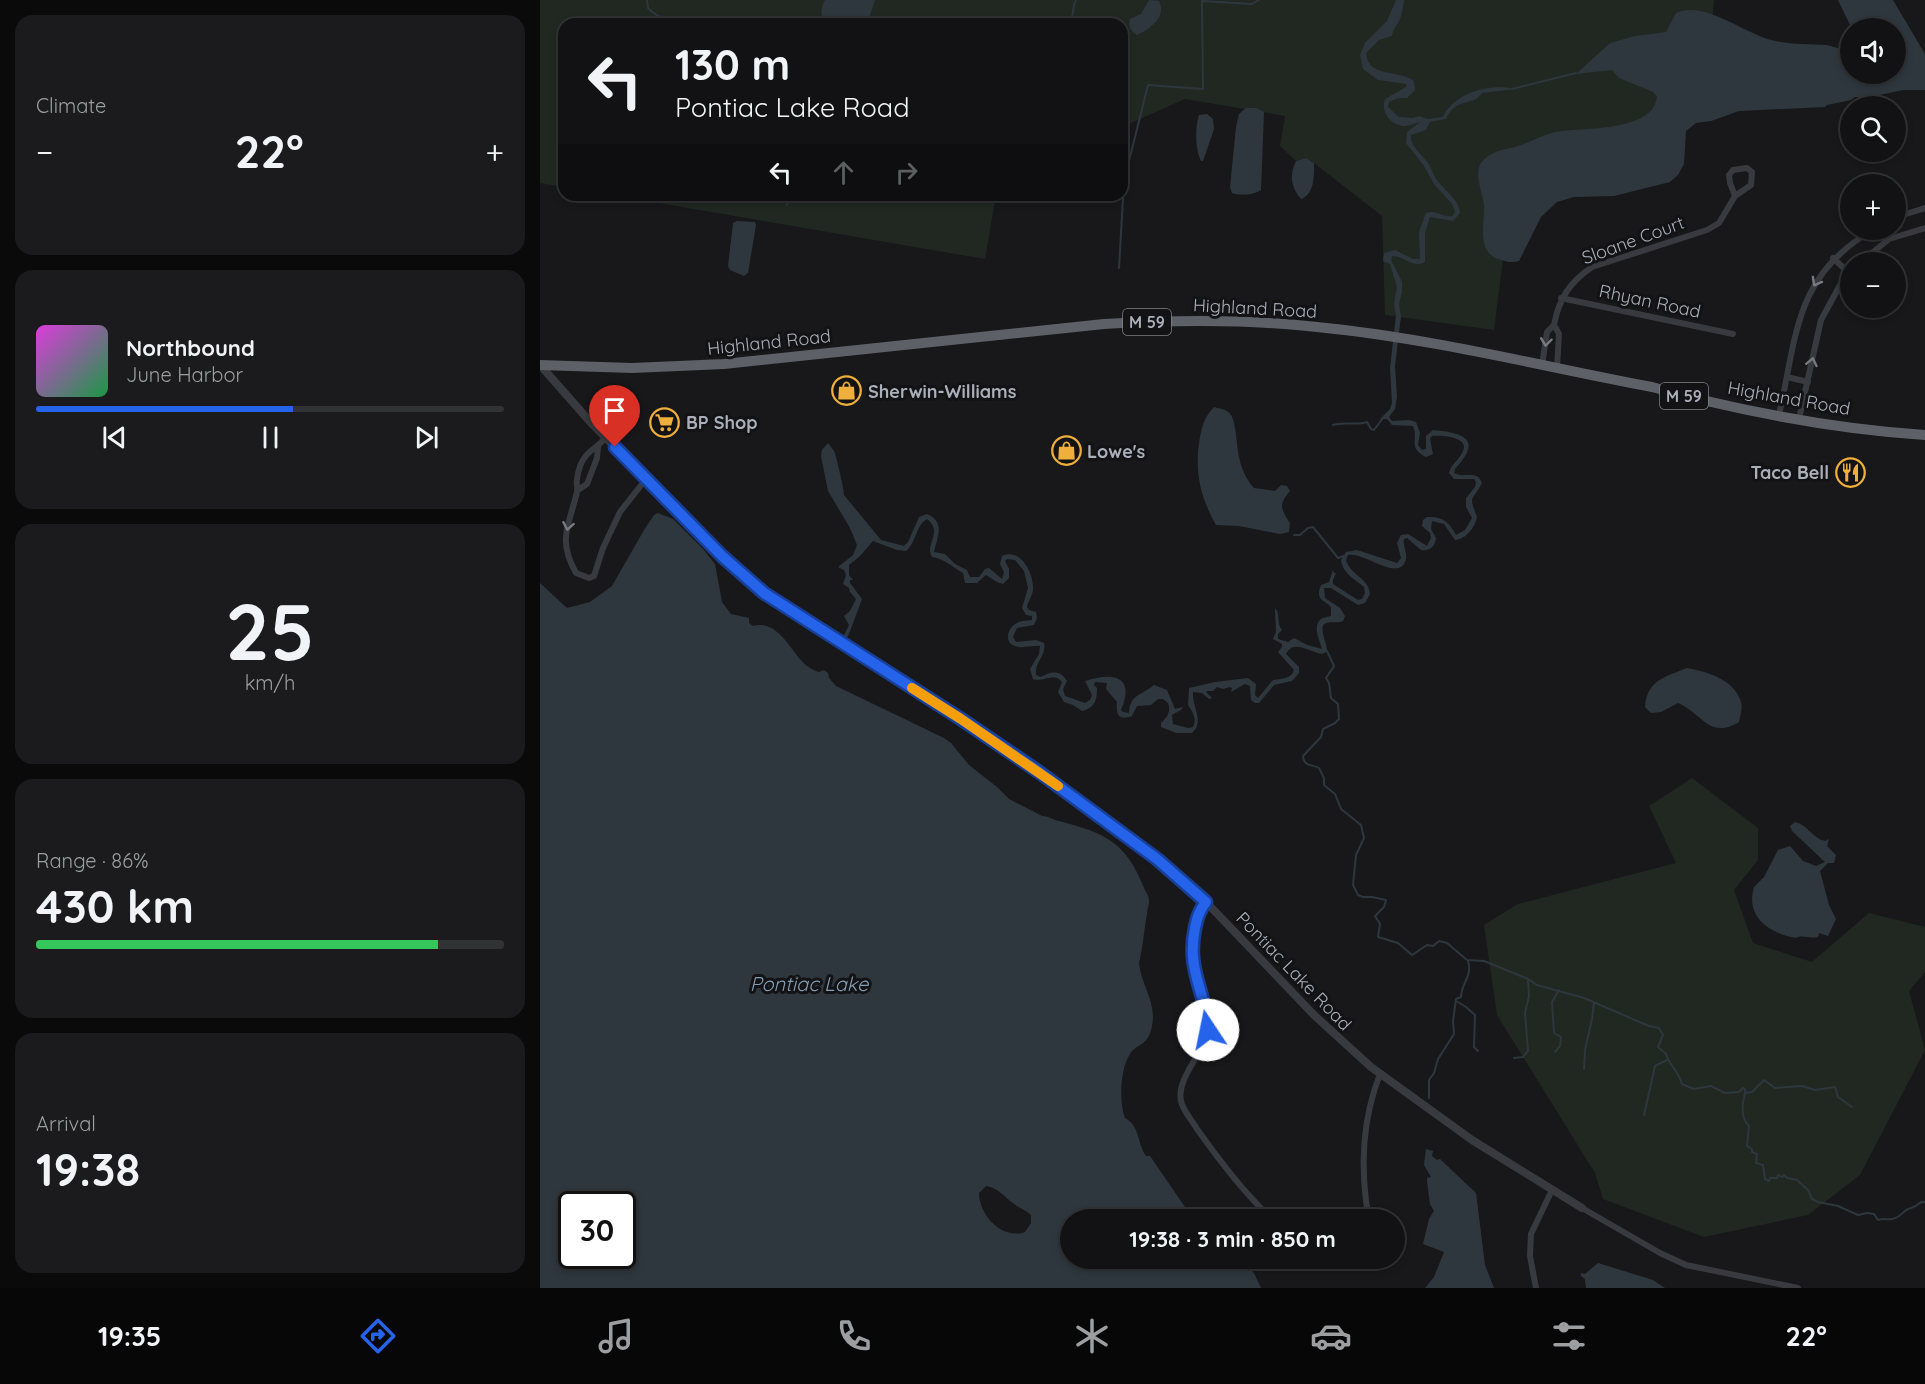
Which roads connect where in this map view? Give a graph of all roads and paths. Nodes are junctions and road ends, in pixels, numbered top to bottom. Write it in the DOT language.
graph roads {
  1 [pos="1736,196"];
  2 [pos="1925,207"];
  3 [pos="1906,214"];
  4 [pos="1925,228"];
  5 [pos="1855,240"];
  6 [pos="1874,252"];
  7 [pos="1833,258"];
  8 [pos="1840,264"];
  9 [pos="1840,289"];
  10 [pos="1562,298"];
  11 [pos="1554,325"];
  12 [pos="1732,334"];
  13 [pos="540,365"];
  14 [pos="1542,365"];
  15 [pos="1557,368"];
  16 [pos="1787,377"];
  17 [pos="1808,382"];
  18 [pos="1779,416"];
  19 [pos="1799,419"];
  20 [pos="1925,435"];
  21 [pos="605,438"];
  22 [pos="598,447"];
  23 [pos="646,479"];
  24 [pos="578,490"];
  25 [pos="1206,902"];
  26 [pos="1380,1074"];
  27 [pos="1552,1190"];
  28 [pos="1582,1208"];
  29 [pos="1262,1209"];
  30 [pos="1367,1209"];
  31 [pos="1536,1288"];
  32 [pos="1798,1288"];
  1 -- 1 [label="street, Sloane Court"];
  1 -- 10 [label="street, Sloane Court"];
  2 -- 3 [label="street"];
  4 -- 6 [label="street"];
  5 -- 7 [label="street"];
  7 -- 8 [label="street"];
  7 -- 16 [label="street, one-way"];
  17 -- 9 [label="street, one-way"];
  10 -- 11 [label="street, Sloane Court"];
  10 -- 12 [label="street, Rhyan Road"];
  11 -- 14 [label="street, Sloane Court, one-way"];
  11 -- 15 [label="street, Sloane Court"];
  13 -- 14 [label="highway, Highland Road / M 59"];
  13 -- 21 [label="street, Pontiac Lake Road"];
  14 -- 15 [label="highway, Highland Road / M 59"];
  15 -- 18 [label="highway, Highland Road / M 59"];
  16 -- 17 [label="street"];
  16 -- 18 [label="street"];
  17 -- 19 [label="street"];
  18 -- 19 [label="highway, Highland Road / M 59"];
  19 -- 20 [label="highway, Highland Road / M 59"];
  21 -- 22 [label="street"];
  21 -- 23 [label="street, Pontiac Lake Road"];
  22 -- 24 [label="street"];
  22 -- 24 [label="street"];
  24 -- 23 [label="street, one-way"];
  23 -- 25 [label="street, Pontiac Lake Road"];
  25 -- 26 [label="street, Pontiac Lake Road"];
  25 -- 29 [label="street"];
  26 -- 27 [label="street, Pontiac Lake Road"];
  26 -- 30 [label="street"];
  27 -- 28 [label="street, Pontiac Lake Road"];
  27 -- 31 [label="street"];
  28 -- 32 [label="street, Pontiac Lake Road"];
}
